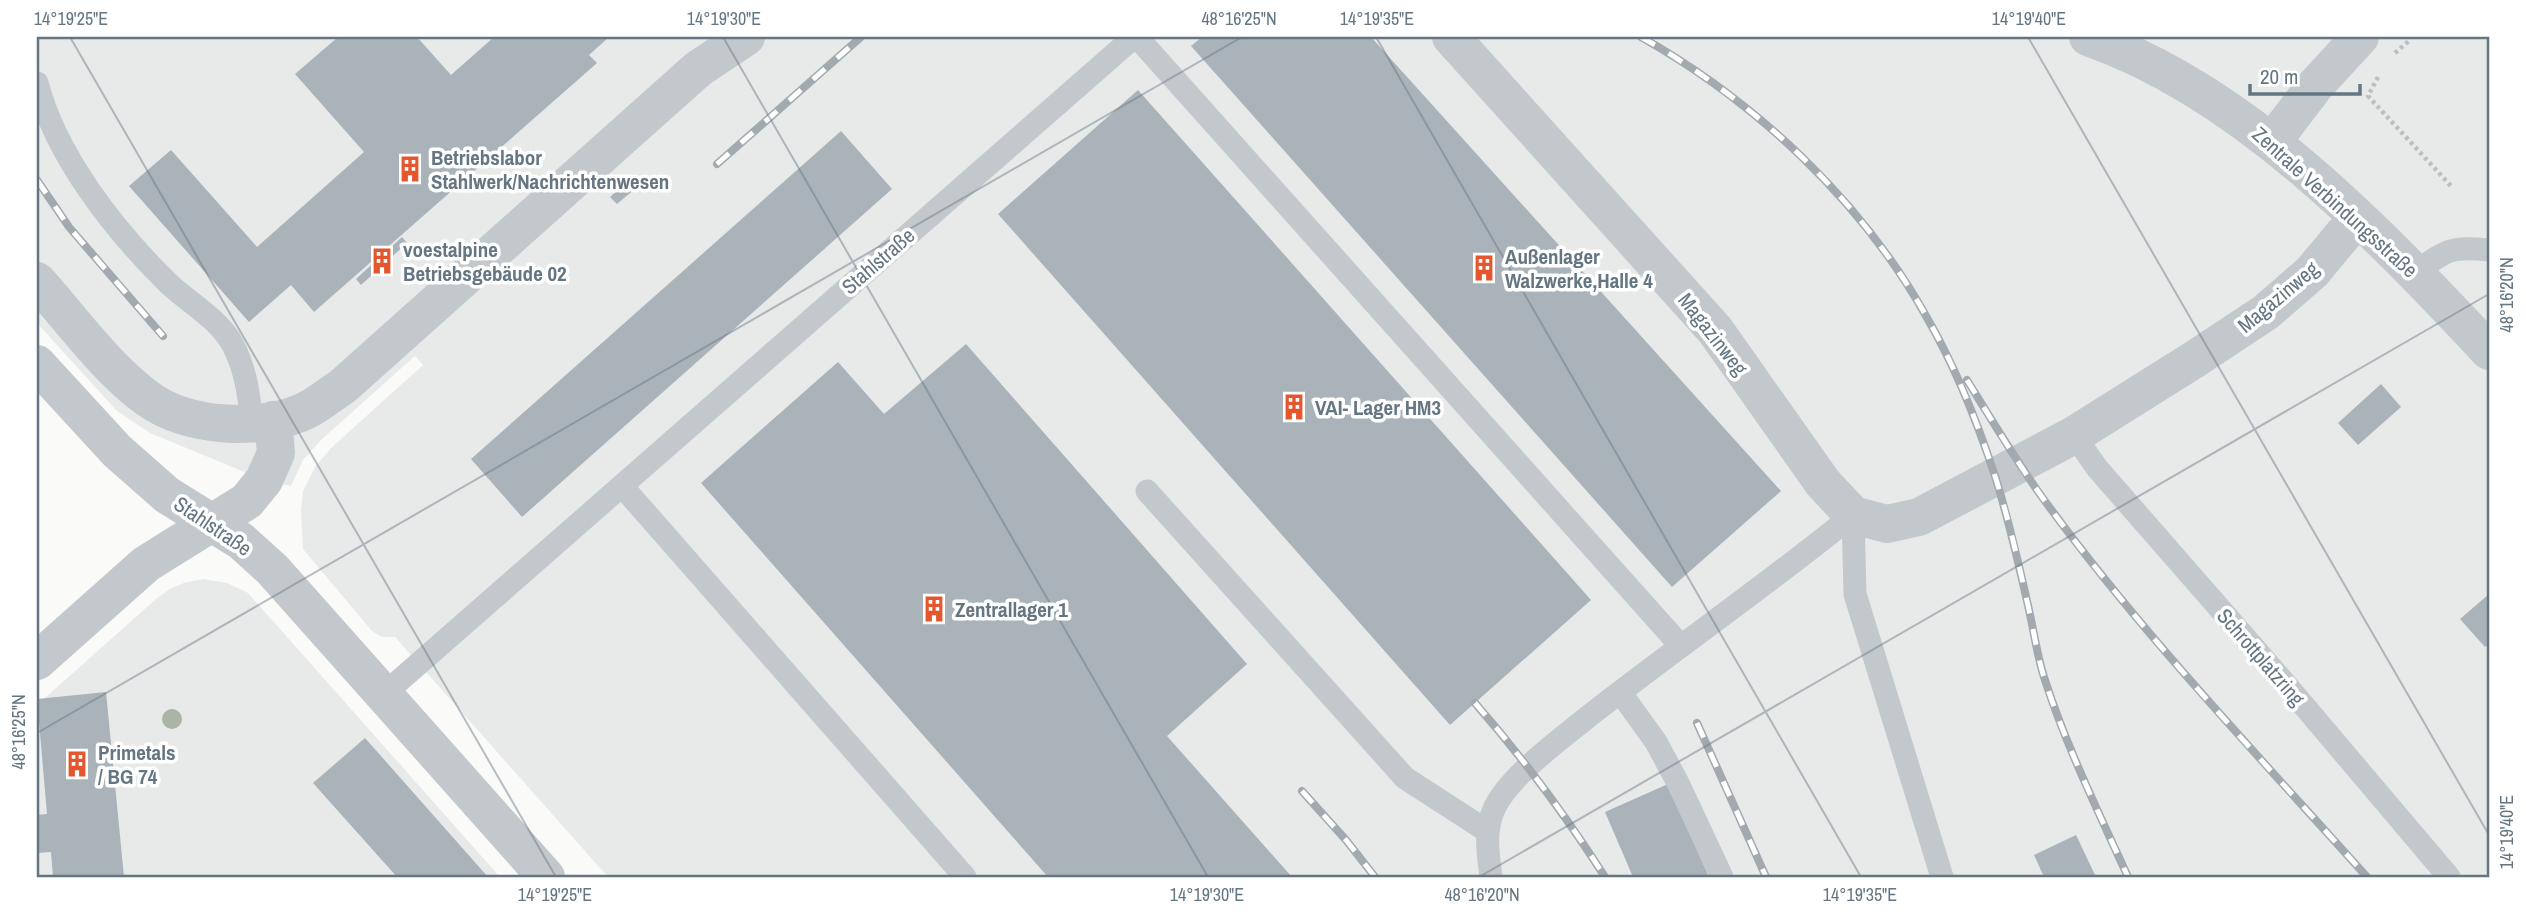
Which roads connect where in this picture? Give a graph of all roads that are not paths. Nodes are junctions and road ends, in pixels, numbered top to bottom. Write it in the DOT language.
graph roads {
  1 [pos="746,37"];
  2 [pos="1136,37"];
  3 [pos="1451,37"];
  4 [pos="2088,37"];
  5 [pos="2374,49"];
  6 [pos="37,83"];
  7 [pos="2273,141"];
  8 [pos="2357,218"];
  9 [pos="2489,250"];
  10 [pos="2415,273"];
  11 [pos="37,281"];
  12 [pos="2489,351"];
  13 [pos="37,364"];
  14 [pos="263,421"];
  15 [pos="2074,435"];
  16 [pos="622,486"];
  17 [pos="1147,491"];
  18 [pos="1853,515"];
  19 [pos="211,523"];
  20 [pos="1680,645"];
  21 [pos="37,661"];
  22 [pos="1620,692"];
  23 [pos="384,694"];
  24 [pos="1487,831"];
  25 [pos="546,877"];
  26 [pos="965,877"];
  27 [pos="1491,877"];
  28 [pos="1722,877"];
  29 [pos="1942,877"];
  30 [pos="2449,877"];
  1 -- 14 [label="street"];
  2 -- 16 [label="lane, Stahlstraße"];
  2 -- 20 [label="lane"];
  3 -- 18 [label="street, Magazinweg"];
  4 -- 7 [label="street, Zentrale Verbindungsstraße"];
  5 -- 7 [label="street"];
  6 -- 14 [label="lane"];
  7 -- 8 [label="street, Zentrale Verbindungsstraße"];
  8 -- 10 [label="street, Zentrale Verbindungsstraße"];
  8 -- 15 [label="street, Magazinweg"];
  9 -- 10 [label="lane"];
  10 -- 12 [label="street, Zentrale Verbindungsstraße"];
  11 -- 14 [label="street"];
  13 -- 19 [label="street, Stahlstraße"];
  14 -- 19 [label="street"];
  15 -- 18 [label="street, Magazinweg"];
  15 -- 30 [label="lane, Schrottplatzring"];
  16 -- 23 [label="lane, Stahlstraße"];
  16 -- 26 [label="lane"];
  17 -- 24 [label="lane"];
  18 -- 20 [label="lane"];
  18 -- 29 [label="lane"];
  19 -- 21 [label="street"];
  19 -- 23 [label="street, Stahlstraße"];
  20 -- 22 [label="lane"];
  22 -- 24 [label="lane"];
  22 -- 28 [label="lane"];
  23 -- 25 [label="street, Stahlstraße"];
  24 -- 27 [label="lane"];
}
